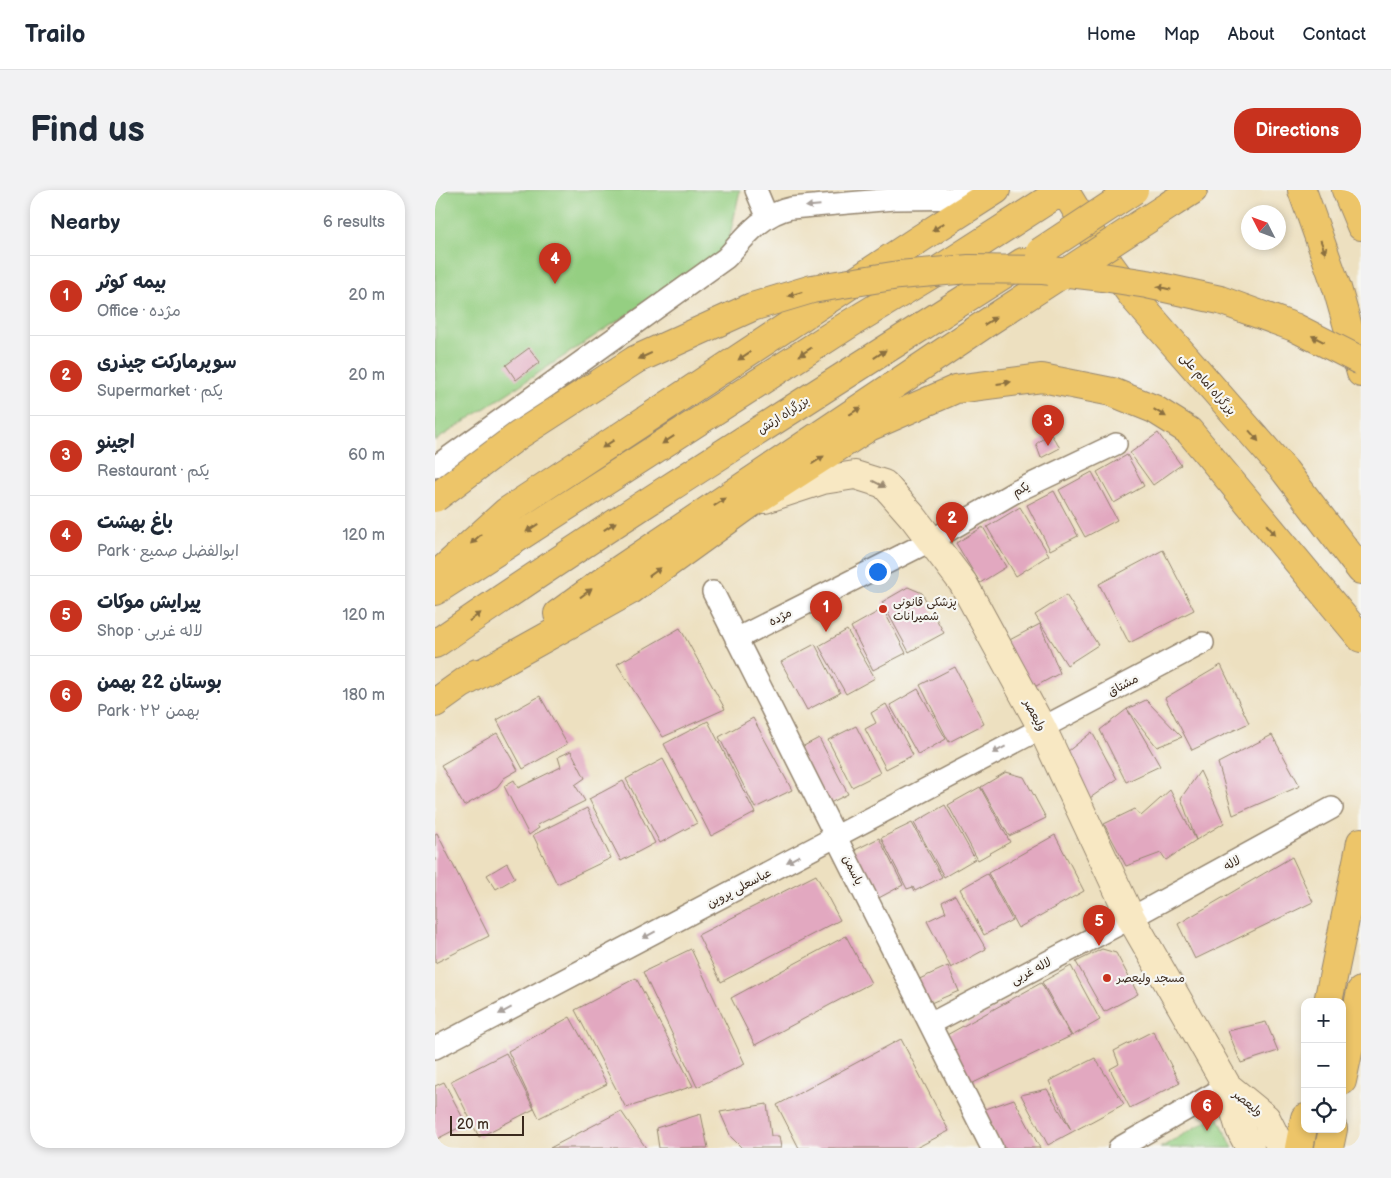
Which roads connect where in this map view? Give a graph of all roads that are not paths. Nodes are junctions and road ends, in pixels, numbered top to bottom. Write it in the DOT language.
graph roads {
  1 [pos="756,190"];
  2 [pos="1063,190"];
  3 [pos="1134,190"];
  4 [pos="1346,190"];
  5 [pos="991,193"];
  6 [pos="1304,195"];
  7 [pos="1182,197"];
  8 [pos="767,216"];
  9 [pos="1361,226"];
  10 [pos="1361,361"];
  11 [pos="1361,373"];
  12 [pos="1116,444"];
  13 [pos="435,467"];
  14 [pos="435,498"];
  15 [pos="749,504"];
  16 [pos="930,541"];
  17 [pos="1361,570"];
  18 [pos="435,576"];
  19 [pos="435,590"];
  20 [pos="713,592"];
  21 [pos="1361,638"];
  22 [pos="737,639"];
  23 [pos="1203,643"];
  24 [pos="435,644"];
  25 [pos="462,684"];
  26 [pos="435,703"];
  27 [pos="1042,728"];
  28 [pos="1332,808"];
  29 [pos="836,836"];
  30 [pos="1361,842"];
  31 [pos="1131,918"];
  32 [pos="1361,991"];
  33 [pos="1330,998"];
  34 [pos="930,1024"];
  35 [pos="435,1048"];
  36 [pos="1346,1062"];
  37 [pos="1227,1086"];
  38 [pos="1302,1133"];
  39 [pos="1332,1133"];
  40 [pos="992,1148"];
  41 [pos="1119,1148"];
  42 [pos="1250,1148"];
  43 [pos="1281,1148"];
  44 [pos="1299,1148"];
  45 [pos="1329,1148"];
  1 -- 8 [label="street"];
  2 -- 17 [label="highway, بزرگراه امام علی, one-way"];
  2 -- 19 [label="highway, one-way"];
  24 -- 3 [label="highway, بزرگراه ارتش, one-way, bridge"];
  4 -- 9 [label="highway"];
  5 -- 8 [label="street, one-way"];
  5 -- 18 [label="highway, one-way"];
  6 -- 11 [label="highway, one-way"];
  25 -- 7 [label="highway, one-way, bridge"];
  8 -- 13 [label="street"];
  10 -- 14 [label="highway, one-way, bridge"];
  12 -- 16 [label="street, یکم"];
  15 -- 16 [label="main road, ولیعصر, one-way"];
  15 -- 21 [label="highway, one-way"];
  25 -- 15 [label="highway, one-way"];
  16 -- 22 [label="street, مژده"];
  16 -- 27 [label="main road, ولیعصر"];
  20 -- 22 [label="street, یاسمن"];
  22 -- 29 [label="street, یاسمن"];
  23 -- 27 [label="street, مشتاق"];
  25 -- 26 [label="highway"];
  27 -- 29 [label="street, عباسعلی پروین, one-way"];
  27 -- 31 [label="main road, ولیعصر"];
  28 -- 31 [label="street, لاله"];
  29 -- 34 [label="street, یاسمن"];
  29 -- 35 [label="street, عباسعلی پروین, one-way"];
  30 -- 33 [label="highway"];
  31 -- 34 [label="street, لاله غربی"];
  31 -- 37 [label="main road, ولیعصر"];
  32 -- 36 [label="highway"];
  34 -- 40 [label="street, یاسمن"];
  37 -- 41 [label="street"];
  37 -- 42 [label="main road, ولیعصر"];
  37 -- 43 [label="main road, ولیعصر"];
  38 -- 44 [label="highway"];
  39 -- 45 [label="highway"];
}
